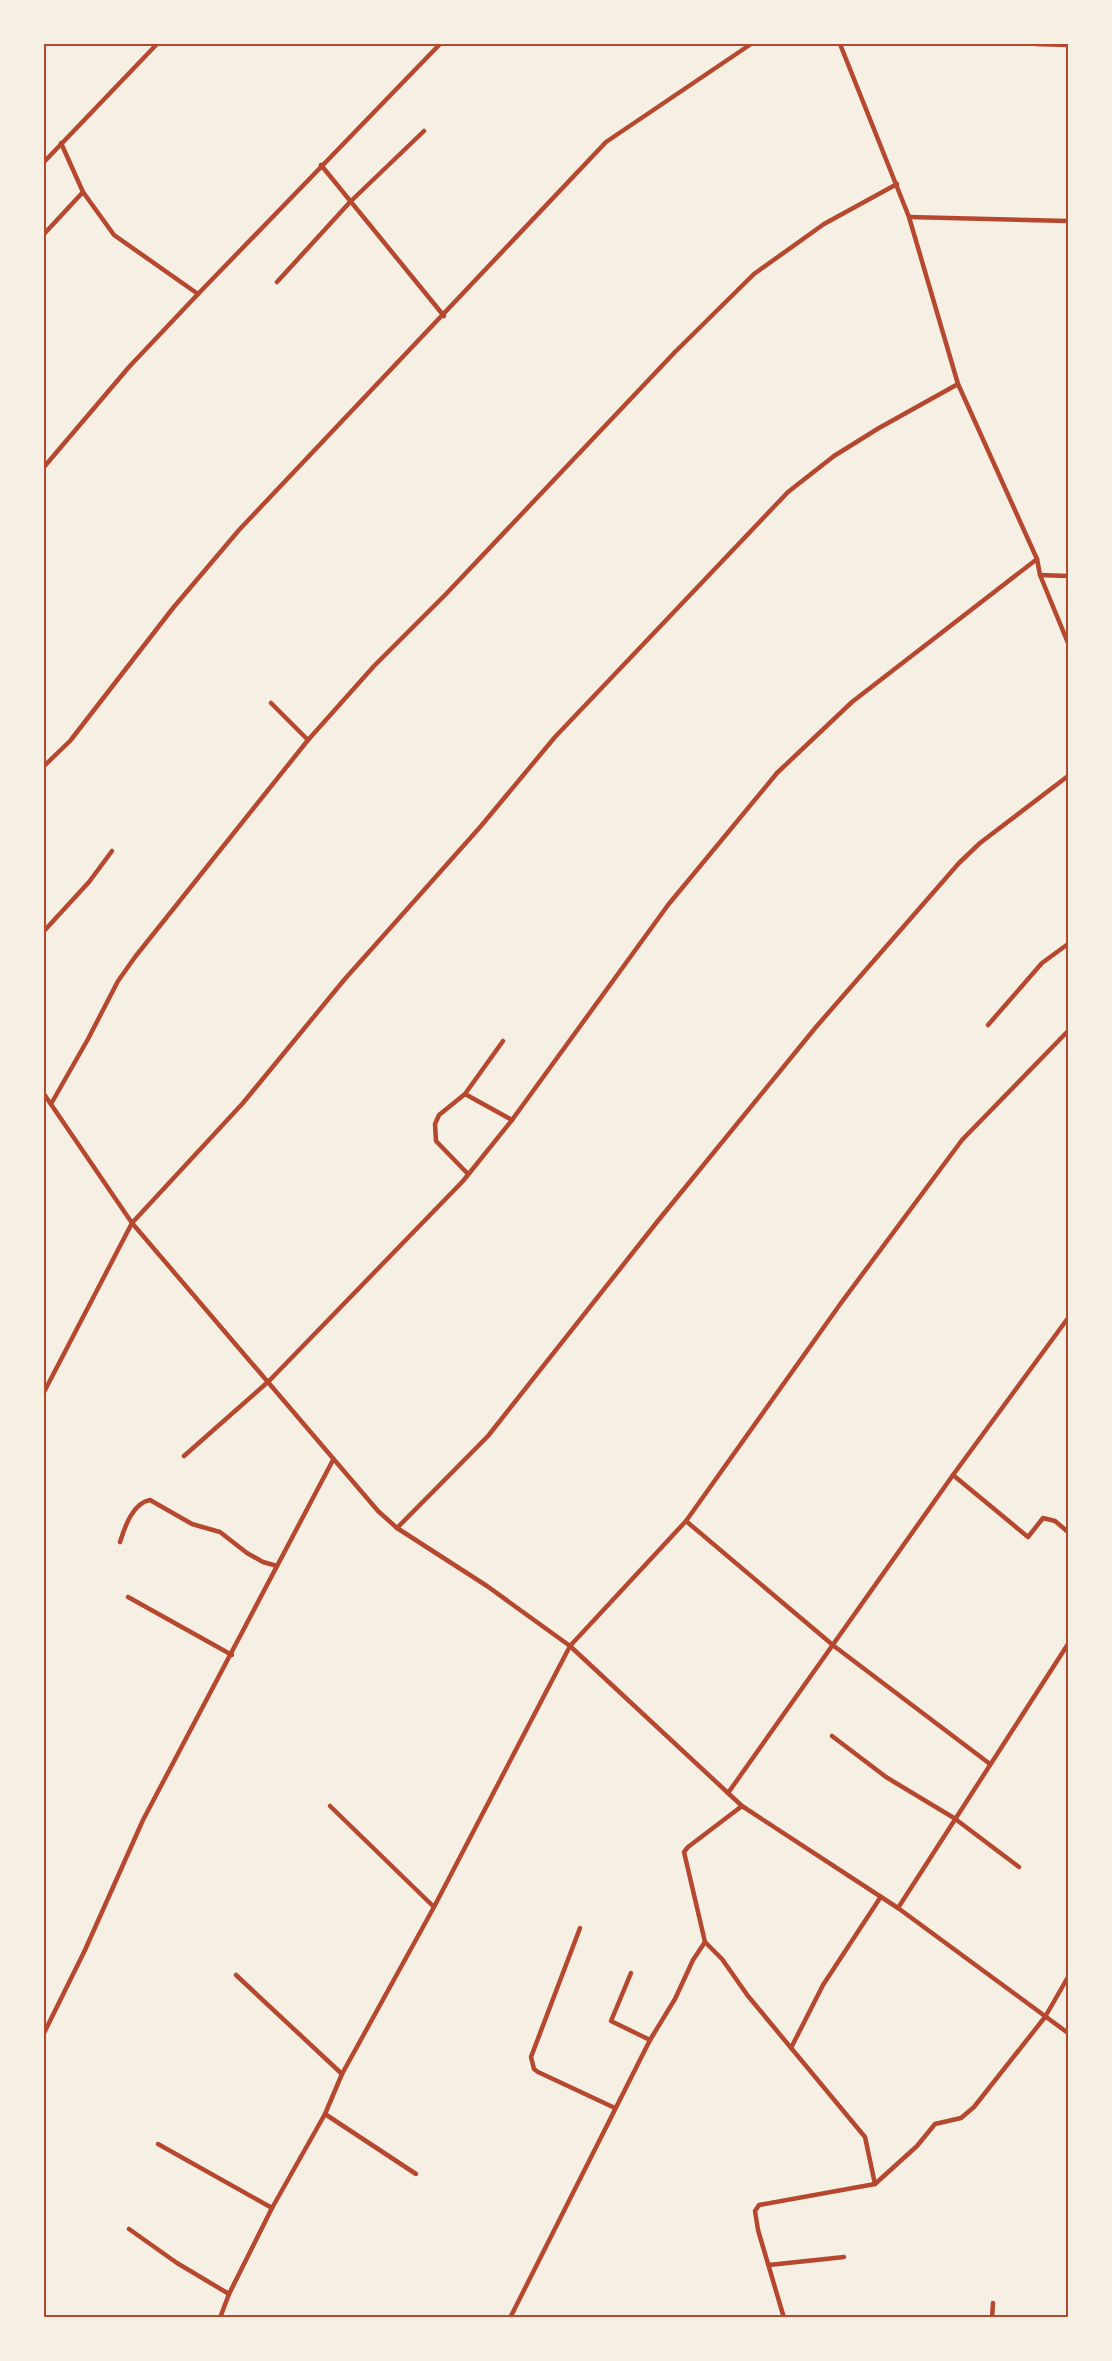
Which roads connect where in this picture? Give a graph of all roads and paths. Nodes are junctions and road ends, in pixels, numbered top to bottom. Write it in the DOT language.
graph roads {
  1 [pos="157,44"];
  2 [pos="440,44"];
  3 [pos="751,44"];
  4 [pos="840,44"];
  5 [pos="1035,44"];
  6 [pos="1068,45"];
  7 [pos="424,131"];
  8 [pos="61,143"];
  9 [pos="44,162"];
  10 [pos="321,165"];
  11 [pos="897,184"];
  12 [pos="83,192"];
  13 [pos="350,202"];
  14 [pos="909,217"];
  15 [pos="1068,221"];
  16 [pos="44,234"];
  17 [pos="277,282"];
  18 [pos="198,294"];
  19 [pos="444,316"];
  20 [pos="958,384"];
  21 [pos="44,467"];
  22 [pos="1037,559"];
  23 [pos="1040,575"];
  24 [pos="1068,576"];
  25 [pos="1068,643"];
  26 [pos="271,703"];
  27 [pos="308,740"];
  28 [pos="44,766"];
  29 [pos="1068,776"];
  30 [pos="112,851"];
  31 [pos="44,931"];
  32 [pos="1068,944"];
  33 [pos="988,1025"];
  34 [pos="1068,1031"];
  35 [pos="503,1041"];
  36 [pos="44,1094"];
  37 [pos="465,1094"];
  38 [pos="51,1104"];
  39 [pos="512,1120"];
  40 [pos="468,1174"];
  41 [pos="132,1223"];
  42 [pos="1068,1318"];
  43 [pos="269,1381"];
  44 [pos="44,1392"];
  45 [pos="183,1456"];
  46 [pos="333,1460"];
  47 [pos="953,1475"];
  48 [pos="686,1521"];
  49 [pos="397,1528"];
  50 [pos="1068,1532"];
  51 [pos="120,1542"];
  52 [pos="277,1566"];
  53 [pos="128,1597"];
  54 [pos="1068,1644"];
  55 [pos="570,1646"];
  56 [pos="834,1646"];
  57 [pos="232,1655"];
  58 [pos="832,1736"];
  59 [pos="990,1764"];
  60 [pos="728,1793"];
  61 [pos="330,1806"];
  62 [pos="742,1806"];
  63 [pos="954,1818"];
  64 [pos="1019,1867"];
  65 [pos="880,1898"];
  66 [pos="434,1907"];
  67 [pos="898,1908"];
  68 [pos="580,1928"];
  69 [pos="705,1942"];
  70 [pos="631,1974"];
  71 [pos="236,1975"];
  72 [pos="1068,1977"];
  73 [pos="1045,2017"];
  74 [pos="44,2033"];
  75 [pos="1068,2034"];
  76 [pos="650,2040"];
  77 [pos="791,2048"];
  78 [pos="342,2074"];
  79 [pos="615,2108"];
  80 [pos="325,2114"];
  81 [pos="158,2144"];
  82 [pos="416,2174"];
  83 [pos="874,2184"];
  84 [pos="272,2208"];
  85 [pos="129,2229"];
  86 [pos="844,2257"];
  87 [pos="769,2265"];
  88 [pos="229,2294"];
  89 [pos="993,2303"];
  90 [pos="220,2318"];
  91 [pos="510,2318"];
  92 [pos="784,2318"];
  93 [pos="992,2318"];
  1 -- 8 [label="street"];
  2 -- 10 [label="street"];
  3 -- 19 [label="street"];
  4 -- 11 [label="street"];
  5 -- 6 [label="street"];
  7 -- 13 [label="street"];
  8 -- 9 [label="street"];
  8 -- 12 [label="street"];
  10 -- 13 [label="street"];
  10 -- 18 [label="street"];
  11 -- 14 [label="street"];
  11 -- 27 [label="street"];
  12 -- 16 [label="street"];
  12 -- 18 [label="street"];
  13 -- 17 [label="street"];
  13 -- 19 [label="street"];
  14 -- 15 [label="street"];
  14 -- 20 [label="street"];
  18 -- 21 [label="street"];
  19 -- 28 [label="street"];
  20 -- 22 [label="street"];
  20 -- 41 [label="street"];
  22 -- 23 [label="street"];
  22 -- 39 [label="street"];
  23 -- 24 [label="street"];
  23 -- 25 [label="street"];
  26 -- 27 [label="street"];
  27 -- 38 [label="street"];
  29 -- 49 [label="street"];
  30 -- 31 [label="street"];
  32 -- 33 [label="street"];
  34 -- 48 [label="street"];
  35 -- 37 [label="street"];
  36 -- 38 [label="street"];
  37 -- 39 [label="street"];
  37 -- 40 [label="street"];
  38 -- 41 [label="street"];
  39 -- 40 [label="street"];
  40 -- 43 [label="street"];
  41 -- 43 [label="street"];
  41 -- 44 [label="street"];
  42 -- 47 [label="street"];
  43 -- 45 [label="street"];
  43 -- 46 [label="street"];
  46 -- 49 [label="street"];
  46 -- 52 [label="street"];
  47 -- 50 [label="street"];
  47 -- 56 [label="street"];
  48 -- 55 [label="street"];
  48 -- 56 [label="street"];
  49 -- 55 [label="street"];
  51 -- 52 [label="street"];
  52 -- 57 [label="street"];
  53 -- 57 [label="street"];
  54 -- 59 [label="street"];
  55 -- 60 [label="street"];
  55 -- 66 [label="street"];
  56 -- 59 [label="street"];
  56 -- 60 [label="street"];
  57 -- 74 [label="street"];
  58 -- 63 [label="street"];
  59 -- 63 [label="street"];
  60 -- 62 [label="street"];
  61 -- 66 [label="street"];
  62 -- 65 [label="street"];
  62 -- 69 [label="street"];
  63 -- 64 [label="street"];
  63 -- 67 [label="street"];
  65 -- 67 [label="street"];
  65 -- 77 [label="street"];
  66 -- 78 [label="street"];
  67 -- 73 [label="street"];
  68 -- 79 [label="street"];
  69 -- 76 [label="street"];
  69 -- 77 [label="street"];
  70 -- 76 [label="street"];
  71 -- 78 [label="street"];
  72 -- 73 [label="street"];
  73 -- 75 [label="street"];
  73 -- 83 [label="street"];
  76 -- 79 [label="street"];
  77 -- 83 [label="street"];
  78 -- 80 [label="street"];
  79 -- 91 [label="street"];
  80 -- 82 [label="street"];
  80 -- 84 [label="street"];
  81 -- 84 [label="street"];
  83 -- 87 [label="street"];
  84 -- 88 [label="street"];
  85 -- 88 [label="street"];
  86 -- 87 [label="street"];
  87 -- 92 [label="street"];
  88 -- 90 [label="street"];
  89 -- 93 [label="street"];
}
